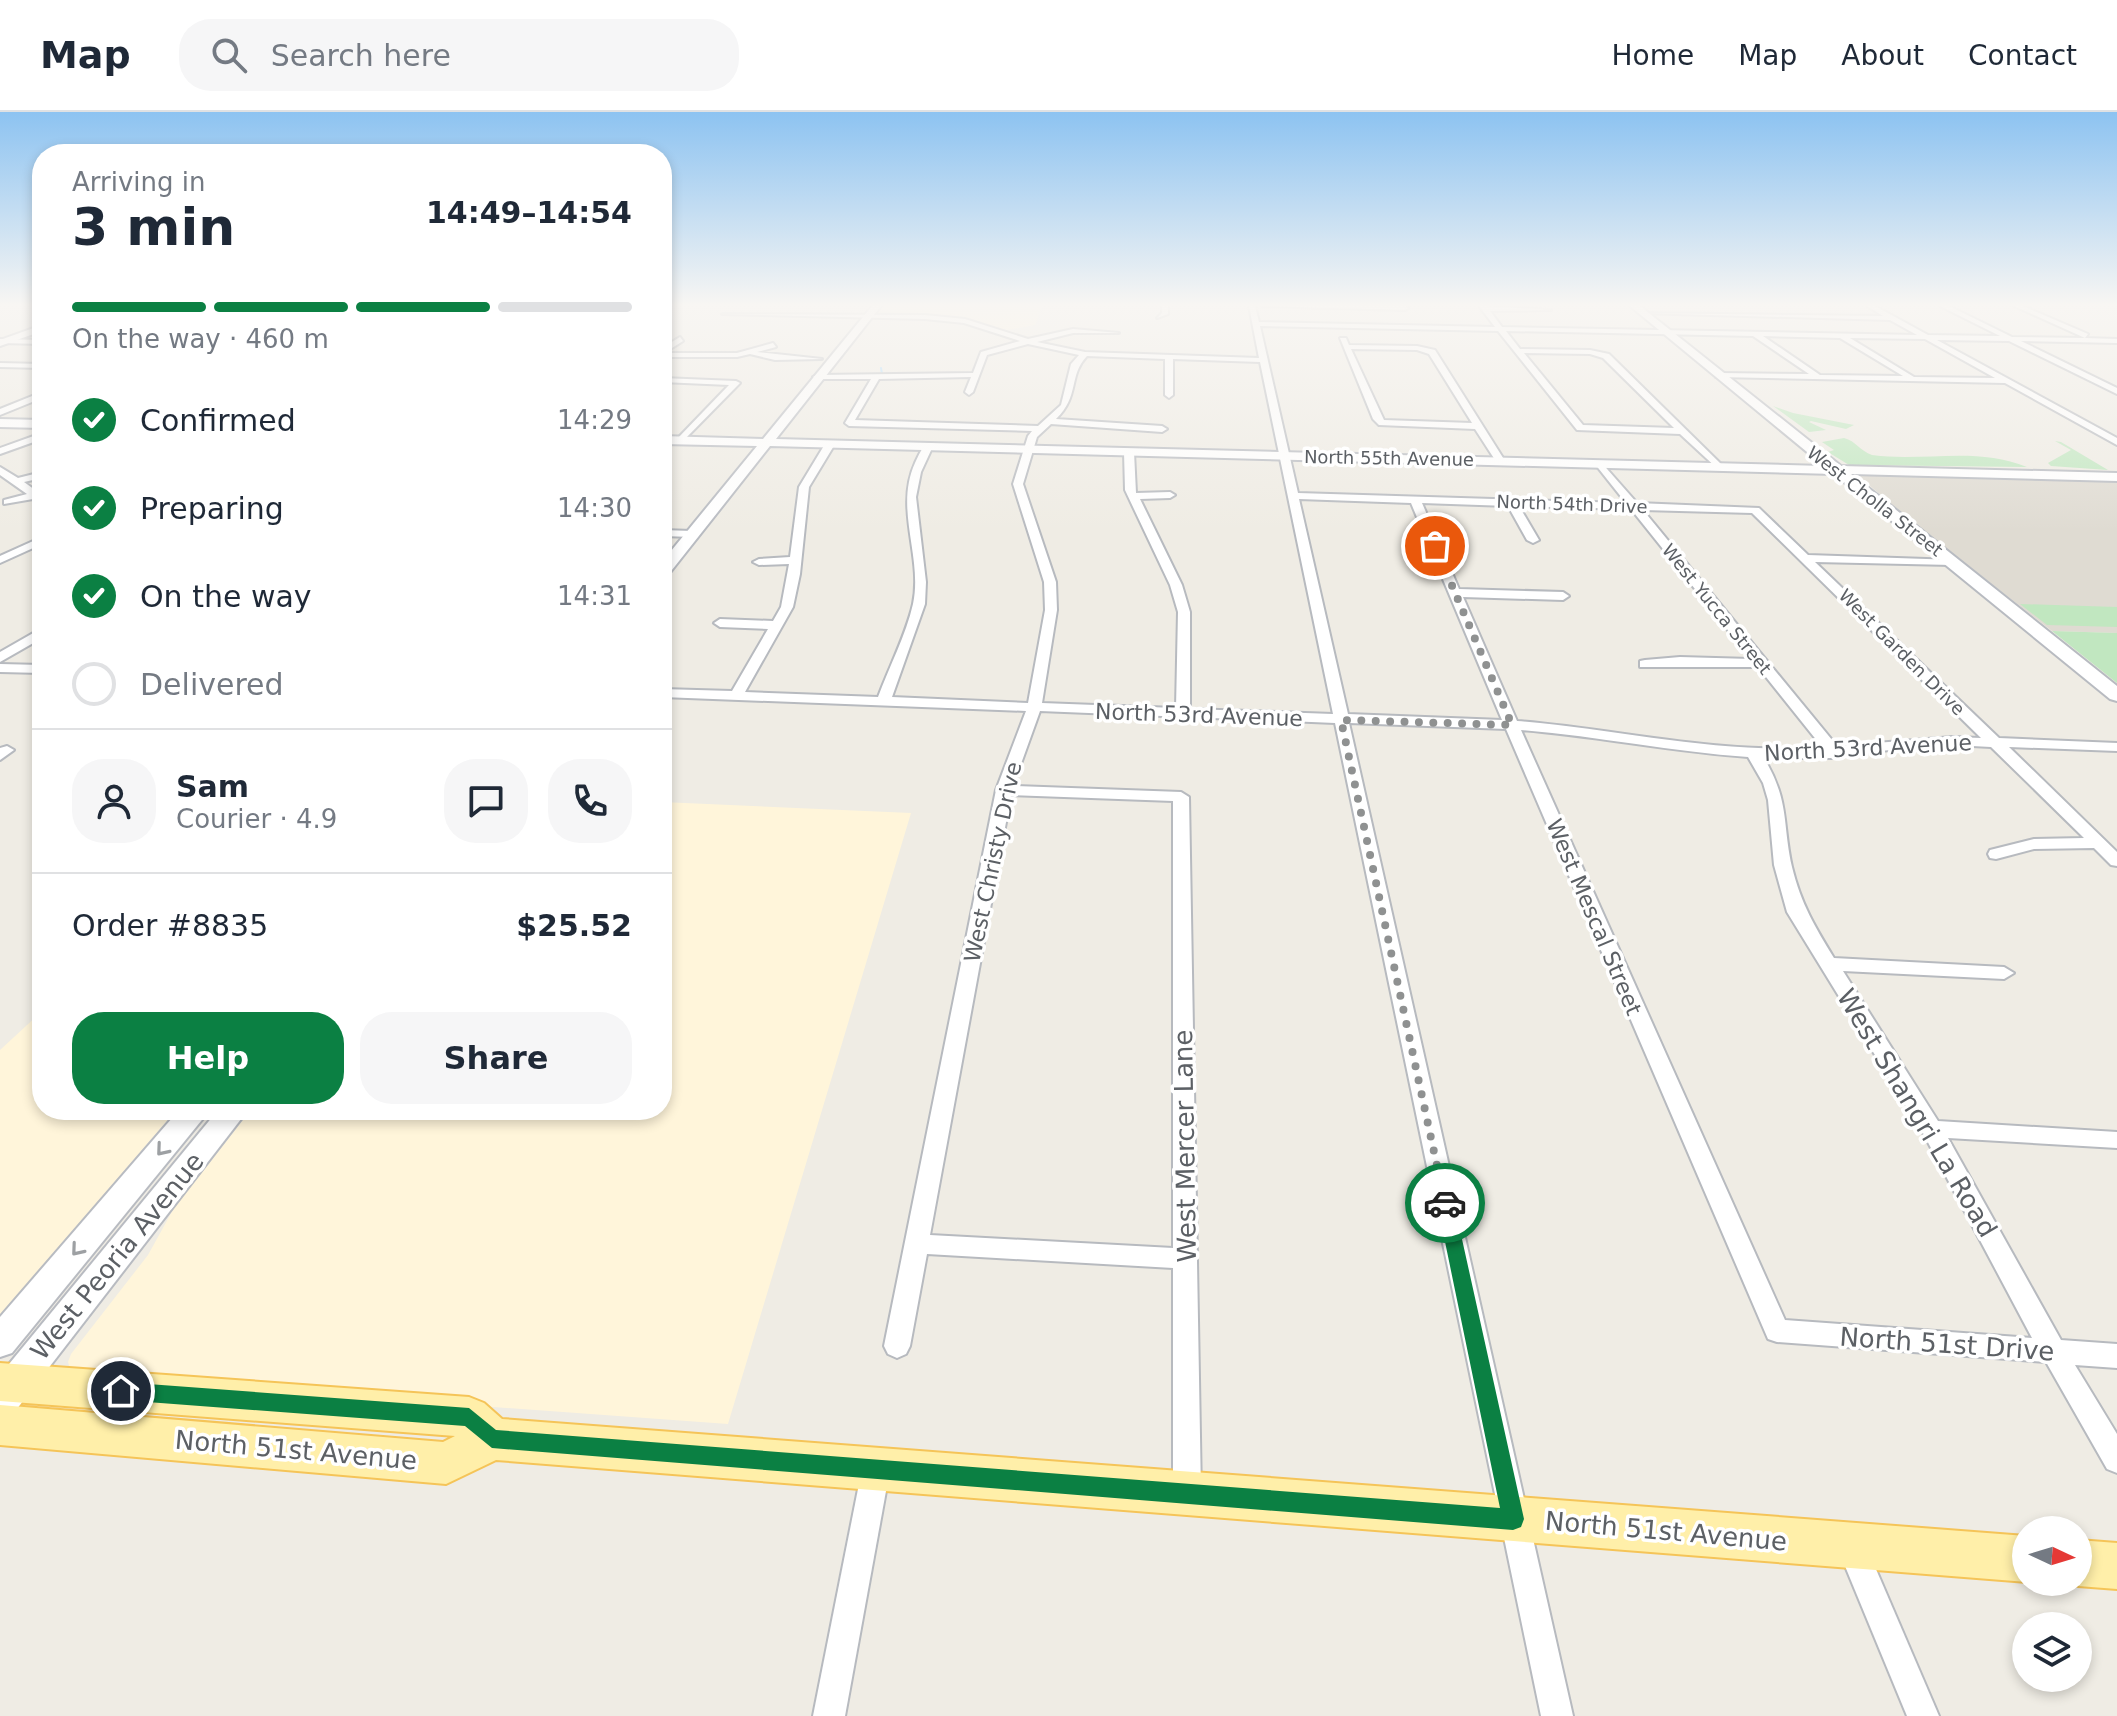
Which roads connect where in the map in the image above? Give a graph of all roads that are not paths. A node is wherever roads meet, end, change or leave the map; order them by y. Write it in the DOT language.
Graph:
graph roads {
  1 [pos="683,381"];
  2 [pos="802,381"];
  3 [pos="814,381"];
  4 [pos="874,381"];
  5 [pos="973,381"];
  6 [pos="1071,381"];
  7 [pos="1169,381"];
  8 [pos="1268,381"];
  9 [pos="1361,381"];
  10 [pos="1448,381"];
  11 [pos="1541,381"];
  12 [pos="1629,381"];
  13 [pos="1726,381"];
  14 [pos="2000,381"];
  15 [pos="2007,381"];
  16 [pos="2096,381"];
  17 [pos="2117,391"];
  18 [pos="969,392"];
  19 [pos="1169,395"];
  20 [pos="32,399"];
  21 [pos="2036,409"];
  22 [pos="2058,409"];
  23 [pos="0,412"];
  24 [pos="0,423"];
  25 [pos="32,424"];
  26 [pos="1044,425"];
  27 [pos="1478,426"];
  28 [pos="1162,429"];
  29 [pos="1682,431"];
  30 [pos="32,440"];
  31 [pos="672,440"];
  32 [pos="681,440"];
  33 [pos="758,442"];
  34 [pos="2117,442"];
  35 [pos="830,444"];
  36 [pos="928,446"];
  37 [pos="1028,449"];
  38 [pos="0,451"];
  39 [pos="1129,452"];
  40 [pos="1284,456"];
  41 [pos="1500,461"];
  42 [pos="1600,464"];
  43 [pos="1719,467"];
  44 [pos="0,470"];
  45 [pos="1835,470"];
  46 [pos="32,477"];
  47 [pos="2117,477"];
  48 [pos="17,481"];
  49 [pos="32,493"];
  50 [pos="1170,495"];
  51 [pos="1133,496"];
  52 [pos="1292,496"];
  53 [pos="32,499"];
  54 [pos="1415,500"];
  55 [pos="8,502"];
  56 [pos="1511,502"];
  57 [pos="1633,506"];
  58 [pos="800,510"];
  59 [pos="1755,510"];
  60 [pos="786,511"];
  61 [pos="672,530"];
  62 [pos="672,534"];
  63 [pos="692,534"];
  64 [pos="1533,540"];
  65 [pos="32,545"];
  66 [pos="1175,545"];
  67 [pos="1157,546"];
  68 [pos="14,553"];
  69 [pos="32,554"];
  70 [pos="1807,558"];
  71 [pos="672,559"];
  72 [pos="0,560"];
  73 [pos="795,560"];
  74 [pos="759,562"];
  75 [pos="1952,562"];
  76 [pos="1455,593"];
  77 [pos="1563,596"];
  78 [pos="720,623"];
  79 [pos="776,625"];
  80 [pos="32,638"];
  81 [pos="0,658"];
  82 [pos="1761,663"];
  83 [pos="1645,664"];
  84 [pos="0,668"];
  85 [pos="32,669"];
  86 [pos="672,693"];
  87 [pos="2117,695"];
  88 [pos="736,696"];
  89 [pos="883,702"];
  90 [pos="1034,709"];
  91 [pos="1183,714"];
  92 [pos="1341,720"];
  93 [pos="1512,725"];
  94 [pos="1993,742"];
  95 [pos="2117,747"];
  96 [pos="1835,753"];
  97 [pos="1754,754"];
  98 [pos="1004,790"];
  99 [pos="2099,843"];
  100 [pos="1996,854"];
  101 [pos="2117,861"];
  102 [pos="1828,964"];
  103 [pos="2004,973"];
  104 [pos="188,1120"];
  105 [pos="226,1120"];
  106 [pos="1932,1129"];
  107 [pos="2117,1140"];
  108 [pos="917,1244"];
  109 [pos="1187,1259"];
  110 [pos="1777,1331"];
  111 [pos="0,1342"];
  112 [pos="897,1346"];
  113 [pos="2053,1351"];
  114 [pos="2117,1356"];
  115 [pos="5,1389"];
  116 [pos="0,1425"];
  117 [pos="492,1439"];
  118 [pos="2117,1460"];
  119 [pos="876,1469"];
  120 [pos="1187,1495"];
  121 [pos="1513,1519"];
  122 [pos="1852,1546"];
  123 [pos="2012,1558"];
  124 [pos="2092,1564"];
  125 [pos="2117,1566"];
  126 [pos="829,1716"];
  127 [pos="1557,1716"];
  128 [pos="1923,1716"];
  1 -- 32 [label="street"];
  2 -- 33 [label="street"];
  3 -- 33 [label="street"];
  4 -- 26 [label="street"];
  5 -- 18 [label="street"];
  6 -- 26 [label="street, West Christy Drive"];
  7 -- 19 [label="street"];
  8 -- 40 [label="street"];
  9 -- 27 [label="street"];
  10 -- 27 [label="street"];
  11 -- 29 [label="street"];
  12 -- 29 [label="street"];
  13 -- 45 [label="street, West Cholla Street"];
  14 -- 15 [label="street"];
  15 -- 22 [label="street"];
  16 -- 17 [label="street"];
  20 -- 23 [label="street"];
  21 -- 22 [label="street"];
  22 -- 34 [label="street"];
  24 -- 25 [label="street"];
  26 -- 28 [label="street"];
  26 -- 37 [label="street, West Christy Drive"];
  27 -- 41 [label="street"];
  29 -- 43 [label="street"];
  30 -- 38 [label="street"];
  31 -- 32 [label="street, North 55th Avenue"];
  32 -- 33 [label="street, North 55th Avenue"];
  33 -- 35 [label="street, North 55th Avenue"];
  33 -- 61 [label="street"];
  33 -- 63 [label="street"];
  35 -- 36 [label="street, North 55th Avenue"];
  35 -- 58 [label="street"];
  36 -- 37 [label="street, North 55th Avenue"];
  36 -- 89 [label="street"];
  37 -- 39 [label="street, North 55th Avenue"];
  37 -- 90 [label="street, West Christy Drive"];
  39 -- 40 [label="street, North 55th Avenue"];
  39 -- 51 [label="street"];
  40 -- 41 [label="street, North 55th Avenue"];
  40 -- 52 [label="street"];
  41 -- 42 [label="street, North 55th Avenue"];
  42 -- 43 [label="street, North 55th Avenue"];
  42 -- 57 [label="street, West Yucca Street"];
  43 -- 45 [label="street, North 55th Avenue"];
  44 -- 48 [label="street"];
  45 -- 47 [label="street, North 55th Avenue"];
  45 -- 75 [label="street, West Cholla Street"];
  46 -- 48 [label="street"];
  48 -- 49 [label="street"];
  50 -- 51 [label="street"];
  51 -- 67 [label="street"];
  52 -- 54 [label="street, North 54th Drive"];
  52 -- 92 [label="street"];
  53 -- 55 [label="street"];
  54 -- 56 [label="street, North 54th Drive"];
  54 -- 76 [label="street, West Mescal Street"];
  56 -- 57 [label="street, North 54th Drive"];
  56 -- 64 [label="street"];
  57 -- 59 [label="street, North 54th Drive"];
  57 -- 82 [label="street, West Yucca Street"];
  58 -- 60 [label="street"];
  58 -- 73 [label="street"];
  59 -- 70 [label="street, West Garden Drive"];
  62 -- 63 [label="street"];
  63 -- 71 [label="street"];
  65 -- 68 [label="street"];
  66 -- 67 [label="street"];
  67 -- 91 [label="street"];
  68 -- 69 [label="street"];
  68 -- 72 [label="street"];
  70 -- 75 [label="street"];
  70 -- 94 [label="street, West Garden Drive"];
  73 -- 74 [label="street"];
  73 -- 79 [label="street"];
  75 -- 87 [label="street, West Cholla Street"];
  76 -- 77 [label="street"];
  76 -- 93 [label="street, West Mescal Street"];
  78 -- 79 [label="street"];
  79 -- 88 [label="street"];
  80 -- 81 [label="street"];
  82 -- 83 [label="street"];
  82 -- 96 [label="street, West Yucca Street"];
  84 -- 85 [label="street"];
  86 -- 88 [label="street, North 53rd Avenue"];
  88 -- 89 [label="street, North 53rd Avenue"];
  89 -- 90 [label="street, North 53rd Avenue"];
  90 -- 91 [label="street, North 53rd Avenue"];
  90 -- 98 [label="street, West Christy Drive"];
  91 -- 92 [label="street, North 53rd Avenue"];
  92 -- 93 [label="street, North 53rd Avenue"];
  92 -- 121 [label="street"];
  93 -- 97 [label="street, North 53rd Avenue"];
  93 -- 110 [label="street, West Mescal Street"];
  94 -- 95 [label="street, North 53rd Avenue"];
  94 -- 96 [label="street, North 53rd Avenue"];
  94 -- 99 [label="street, West Garden Drive"];
  96 -- 97 [label="street, North 53rd Avenue"];
  97 -- 102 [label="street, West Shangri La Road"];
  98 -- 108 [label="street, West Christy Drive"];
  98 -- 109 [label="street, West Mercer Lane"];
  99 -- 100 [label="street"];
  99 -- 101 [label="street, West Garden Drive"];
  102 -- 103 [label="street"];
  102 -- 106 [label="street, West Shangri La Road"];
  104 -- 111 [label="street, West Peoria Avenue, one-way"];
  105 -- 115 [label="street, West Peoria Avenue"];
  106 -- 107 [label="street"];
  106 -- 113 [label="street, West Shangri La Road"];
  108 -- 109 [label="street"];
  108 -- 112 [label="street, West Christy Drive"];
  109 -- 120 [label="street, West Mercer Lane"];
  110 -- 113 [label="street, North 51st Drive"];
  113 -- 114 [label="street, North 51st Drive"];
  113 -- 118 [label="street, West Shangri La Road"];
  115 -- 117 [label="main road, North 51st Avenue"];
  116 -- 117 [label="main road, North 51st Avenue"];
  117 -- 119 [label="main road, North 51st Avenue"];
  119 -- 120 [label="main road, North 51st Avenue"];
  119 -- 126 [label="street"];
  120 -- 121 [label="main road, North 51st Avenue"];
  121 -- 122 [label="main road, North 51st Avenue"];
  121 -- 127 [label="street"];
  122 -- 123 [label="main road, North 51st Avenue"];
  122 -- 128 [label="street"];
  124 -- 125 [label="main road"];
}
